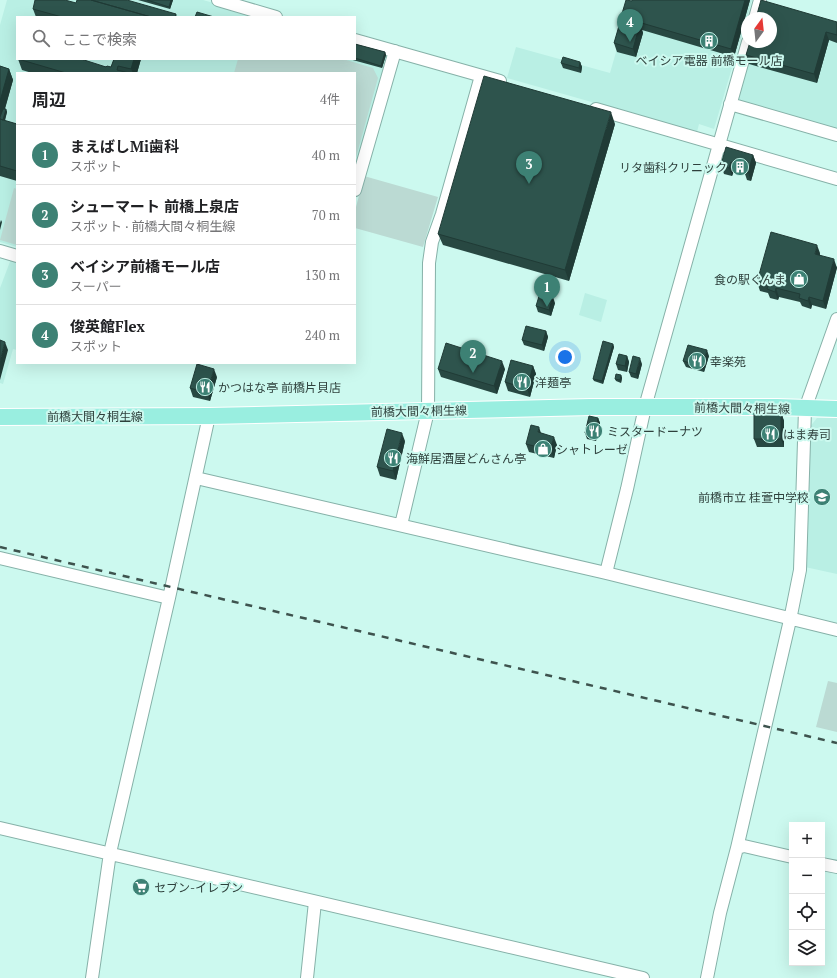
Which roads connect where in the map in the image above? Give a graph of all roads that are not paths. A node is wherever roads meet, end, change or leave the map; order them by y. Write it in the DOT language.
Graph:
graph roads {
  1 [pos="218,0"];
  2 [pos="760,0"];
  3 [pos="757,12"];
  4 [pos="273,16"];
  5 [pos="356,40"];
  6 [pos="746,48"];
  7 [pos="395,51"];
  8 [pos="481,76"];
  9 [pos="511,85"];
  10 [pos="730,104"];
  11 [pos="588,107"];
  12 [pos="837,135"];
  13 [pos="718,144"];
  14 [pos="837,179"];
  15 [pos="356,187"];
  16 [pos="0,251"];
  17 [pos="16,256"];
  18 [pos="837,319"];
  19 [pos="645,407"];
  20 [pos="805,408"];
  21 [pos="837,409"];
  22 [pos="428,411"];
  23 [pos="209,416"];
  24 [pos="0,417"];
  25 [pos="196,478"];
  26 [pos="401,525"];
  27 [pos="0,558"];
  28 [pos="606,573"];
  29 [pos="169,598"];
  30 [pos="790,620"];
  31 [pos="837,630"];
  32 [pos="0,828"];
  33 [pos="737,848"];
  34 [pos="110,853"];
  35 [pos="789,856"];
  36 [pos="825,865"];
  37 [pos="837,867"];
  38 [pos="315,902"];
  39 [pos="92,978"];
  40 [pos="307,978"];
  41 [pos="643,978"];
  42 [pos="707,978"];
  1 -- 4 [label="street"];
  2 -- 3 [label="street"];
  5 -- 7 [label="street"];
  6 -- 10 [label="street"];
  7 -- 8 [label="street"];
  7 -- 15 [label="street"];
  8 -- 9 [label="street"];
  8 -- 22 [label="street"];
  10 -- 12 [label="street"];
  10 -- 13 [label="street"];
  11 -- 13 [label="street"];
  13 -- 14 [label="street"];
  13 -- 19 [label="street"];
  16 -- 17 [label="street"];
  18 -- 20 [label="street"];
  19 -- 20 [label="main road, 前橋大間々桐生線"];
  19 -- 22 [label="main road, 前橋大間々桐生線"];
  19 -- 28 [label="street"];
  20 -- 21 [label="main road, 前橋大間々桐生線"];
  20 -- 30 [label="street"];
  22 -- 23 [label="main road, 前橋大間々桐生線"];
  22 -- 26 [label="street"];
  23 -- 24 [label="main road, 前橋大間々桐生線"];
  23 -- 25 [label="street"];
  25 -- 26 [label="street"];
  25 -- 29 [label="street"];
  26 -- 28 [label="street"];
  27 -- 29 [label="street"];
  28 -- 30 [label="street"];
  29 -- 34 [label="street"];
  30 -- 31 [label="street"];
  30 -- 33 [label="street"];
  32 -- 34 [label="street"];
  33 -- 35 [label="street"];
  33 -- 42 [label="street"];
  34 -- 38 [label="street"];
  34 -- 39 [label="street"];
  36 -- 37 [label="street"];
  38 -- 40 [label="street"];
  38 -- 41 [label="street"];
}
